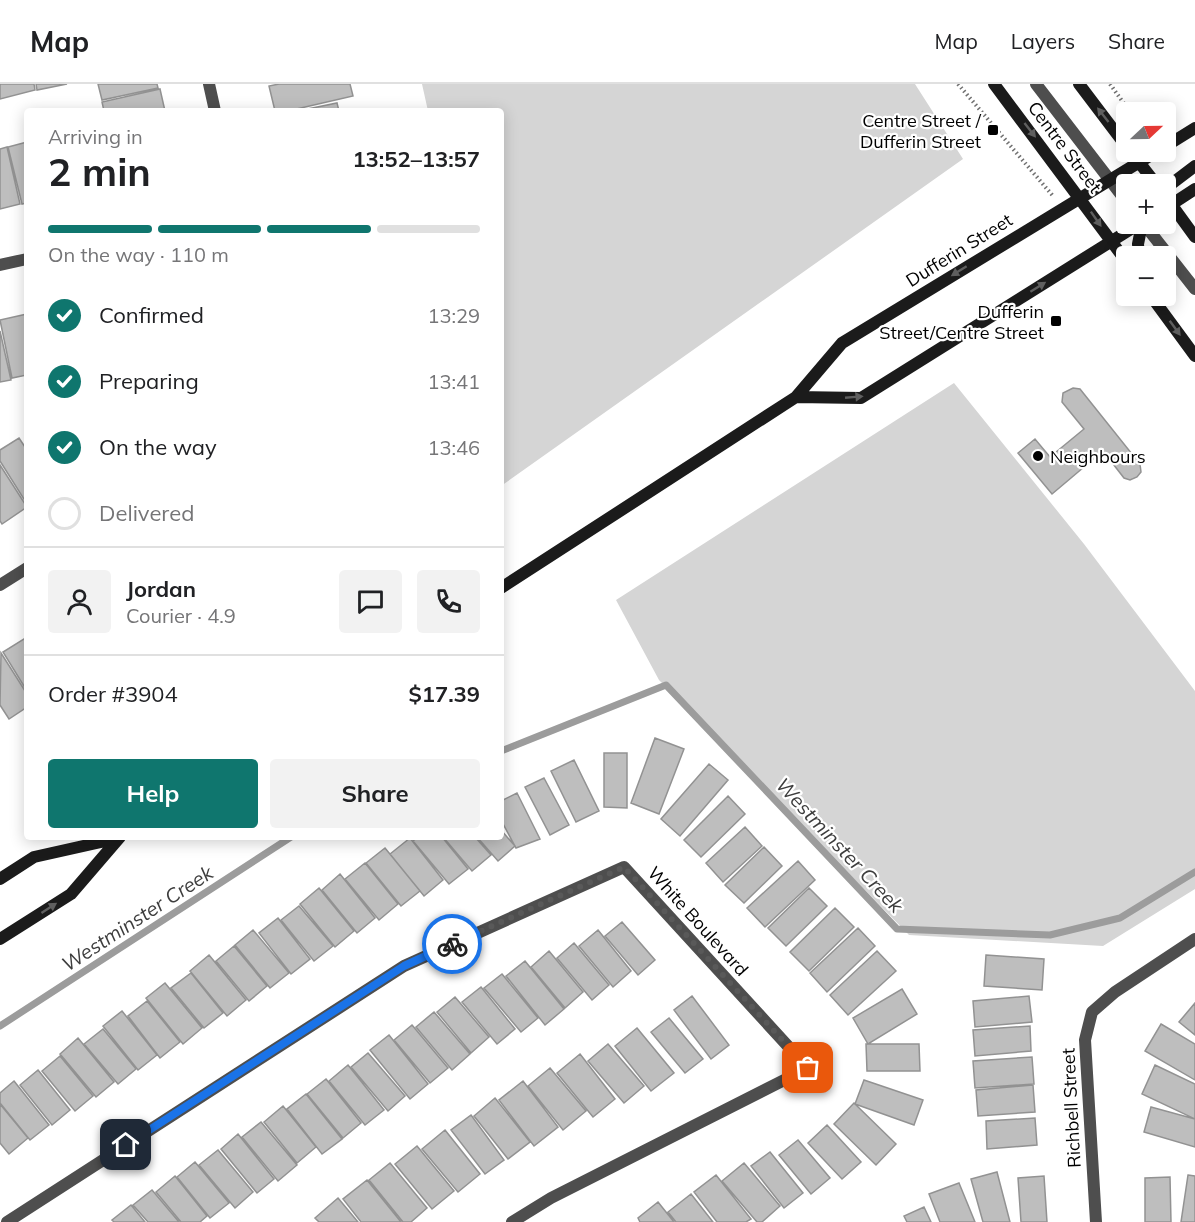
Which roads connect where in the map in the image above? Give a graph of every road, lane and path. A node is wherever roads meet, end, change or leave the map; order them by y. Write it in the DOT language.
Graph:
graph roads {
  1 [pos="209,84"];
  2 [pos="958,84"];
  3 [pos="994,84"];
  4 [pos="1036,84"];
  5 [pos="1079,84"];
  6 [pos="1110,84"];
  7 [pos="1123,102"];
  8 [pos="214,108"];
  9 [pos="1195,128"];
  10 [pos="1116,133"];
  11 [pos="999,135"];
  12 [pos="1176,140"];
  13 [pos="1129,162"];
  14 [pos="1139,162"];
  15 [pos="1195,166"];
  16 [pos="1148,174"];
  17 [pos="1110,179"];
  18 [pos="1176,180"];
  19 [pos="1116,187"];
  20 [pos="1195,189"];
  21 [pos="1080,196"];
  22 [pos="1176,198"];
  23 [pos="1176,214"];
  24 [pos="1124,234"];
  25 [pos="1150,234"];
  26 [pos="1195,237"];
  27 [pos="1112,241"];
  28 [pos="1116,247"];
  29 [pos="24,260"];
  30 [pos="0,265"];
  31 [pos="1195,289"];
  32 [pos="1159,306"];
  33 [pos="1195,356"];
  34 [pos="796,397"];
  35 [pos="24,570"];
  36 [pos="0,585"];
  37 [pos="504,586"];
  38 [pos="106,840"];
  39 [pos="116,840"];
  40 [pos="0,879"];
  41 [pos="0,939"];
  42 [pos="1195,939"];
  43 [pos="7,1222"];
  44 [pos="512,1222"];
  45 [pos="1096,1222"];
  1 -- 8 [label="street"];
  2 -- 11 [label="path"];
  3 -- 21 [label="main road, Centre Street, one-way"];
  4 -- 17 [label="street"];
  10 -- 5 [label="main road, one-way"];
  6 -- 7 [label="path"];
  9 -- 12 [label="main road"];
  13 -- 17 [label="main road, Dufferin Street"];
  14 -- 16 [label="main road"];
  15 -- 18 [label="main road"];
  17 -- 19 [label="street"];
  17 -- 21 [label="main road, Dufferin Street"];
  20 -- 22 [label="main road"];
  21 -- 27 [label="main road, Centre Street, one-way"];
  21 -- 34 [label="main road, Dufferin Street, one-way"];
  23 -- 26 [label="main road"];
  24 -- 27 [label="main road"];
  25 -- 31 [label="street"];
  27 -- 28 [label="main road, Centre Street"];
  34 -- 27 [label="main road, one-way"];
  29 -- 30 [label="street"];
  32 -- 33 [label="main road, one-way"];
  34 -- 37 [label="main road, Dufferin Street"];
  35 -- 36 [label="street"];
  38 -- 40 [label="main road"];
  41 -- 39 [label="main road, one-way"];
  42 -- 45 [label="street, Richbell Street"];
  43 -- 44 [label="street, White Boulevard"];
}
